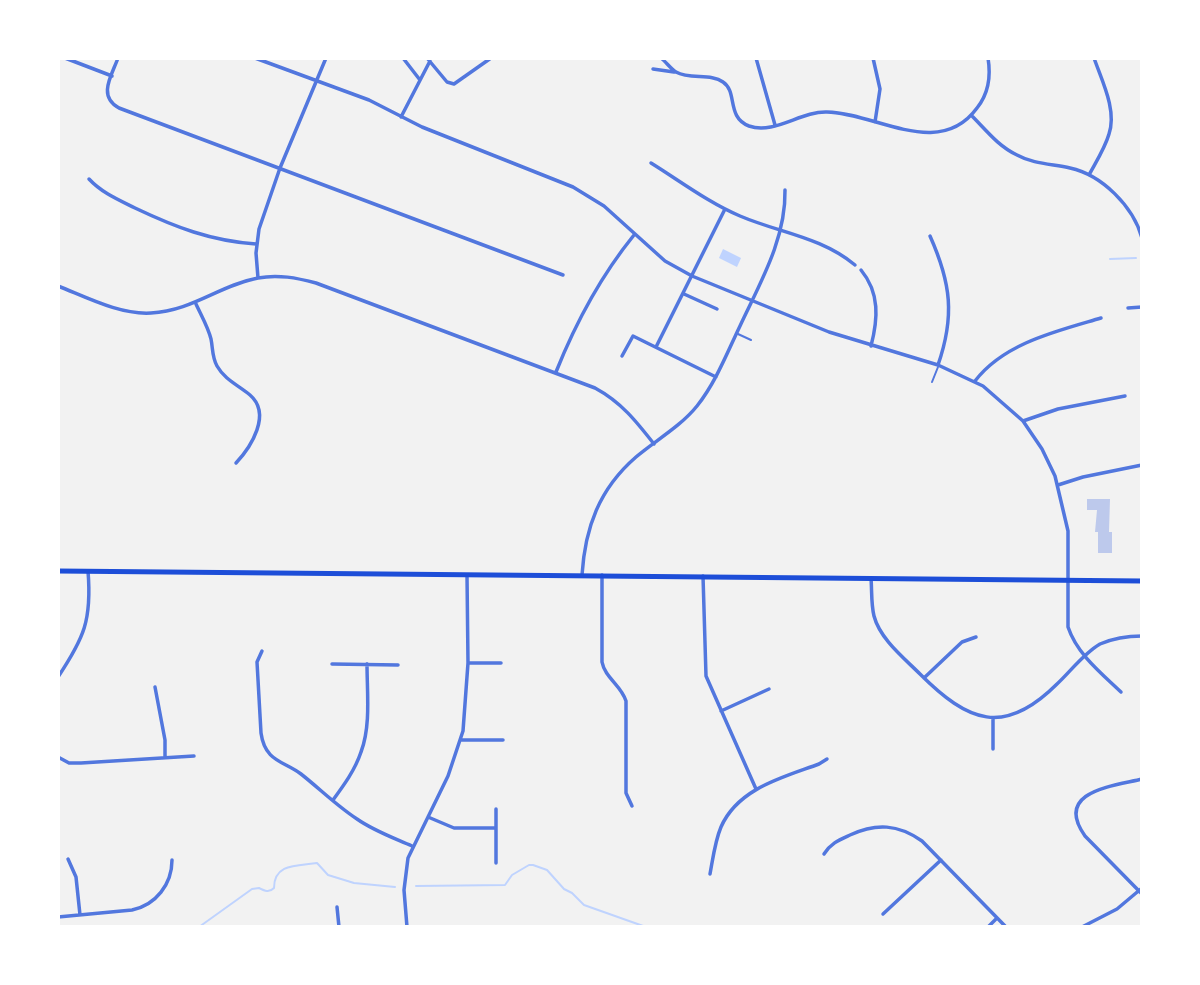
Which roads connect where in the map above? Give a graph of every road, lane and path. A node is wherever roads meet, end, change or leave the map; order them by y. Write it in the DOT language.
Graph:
graph roads {
  1 [pos="65,58"];
  2 [pos="118,58"];
  3 [pos="255,58"];
  4 [pos="326,58"];
  5 [pos="403,58"];
  6 [pos="661,58"];
  7 [pos="755,58"];
  8 [pos="873,58"];
  9 [pos="988,58"];
  10 [pos="1094,58"];
  11 [pos="429,59"];
  12 [pos="488,59"];
  13 [pos="653,69"];
  14 [pos="677,73"];
  15 [pos="112,76"];
  16 [pos="420,80"];
  17 [pos="315,81"];
  18 [pos="972,116"];
  19 [pos="401,117"];
  20 [pos="874,122"];
  21 [pos="775,125"];
  22 [pos="651,163"];
  23 [pos="280,168"];
  24 [pos="1090,175"];
  25 [pos="89,178"];
  26 [pos="785,190"];
  27 [pos="725,209"];
  28 [pos="781,230"];
  29 [pos="1142,234"];
  30 [pos="634,235"];
  31 [pos="930,236"];
  32 [pos="256,244"];
  33 [pos="855,265"];
  34 [pos="861,270"];
  35 [pos="563,275"];
  36 [pos="692,276"];
  37 [pos="258,278"];
  38 [pos="58,286"];
  39 [pos="684,295"];
  40 [pos="752,301"];
  41 [pos="196,303"];
  42 [pos="1128,307"];
  43 [pos="1142,307"];
  44 [pos="717,309"];
  45 [pos="1101,318"];
  46 [pos="737,333"];
  47 [pos="751,340"];
  48 [pos="871,346"];
  49 [pos="656,347"];
  50 [pos="622,356"];
  51 [pos="938,365"];
  52 [pos="556,372"];
  53 [pos="716,377"];
  54 [pos="975,380"];
  55 [pos="932,382"];
  56 [pos="1125,396"];
  57 [pos="1023,421"];
  58 [pos="654,444"];
  59 [pos="236,463"];
  60 [pos="1142,465"];
  61 [pos="1058,485"];
  62 [pos="58,571"];
  63 [pos="88,571"];
  64 [pos="467,574"];
  65 [pos="582,575"];
  66 [pos="602,575"];
  67 [pos="704,576"];
  68 [pos="871,578"];
  69 [pos="1068,580"];
  70 [pos="1142,580"];
  71 [pos="1142,636"];
  72 [pos="975,637"];
  73 [pos="262,651"];
  74 [pos="1084,656"];
  75 [pos="468,663"];
  76 [pos="501,663"];
  77 [pos="332,664"];
  78 [pos="367,664"];
  79 [pos="398,665"];
  80 [pos="58,677"];
  81 [pos="924,678"];
  82 [pos="155,687"];
  83 [pos="769,689"];
  84 [pos="1121,692"];
  85 [pos="721,710"];
  86 [pos="993,718"];
  87 [pos="461,740"];
  88 [pos="503,740"];
  89 [pos="993,749"];
  90 [pos="194,756"];
  91 [pos="58,758"];
  92 [pos="165,758"];
  93 [pos="827,759"];
  94 [pos="1142,779"];
  95 [pos="756,789"];
  96 [pos="333,800"];
  97 [pos="632,806"];
  98 [pos="496,809"];
  99 [pos="428,817"];
  100 [pos="496,828"];
  101 [pos="412,846"];
  102 [pos="824,854"];
  103 [pos="68,859"];
  104 [pos="172,860"];
  105 [pos="941,860"];
  106 [pos="496,863"];
  107 [pos="710,874"];
  108 [pos="1141,891"];
  109 [pos="337,907"];
  110 [pos="883,914"];
  111 [pos="80,915"];
  112 [pos="58,916"];
  113 [pos="997,918"];
  114 [pos="339,927"];
  115 [pos="407,927"];
  116 [pos="988,927"];
  117 [pos="1006,927"];
  118 [pos="1082,927"];
  1 -- 15 [label="street"];
  2 -- 15 [label="street"];
  3 -- 17 [label="street"];
  4 -- 17 [label="street"];
  5 -- 16 [label="street"];
  6 -- 14 [label="street"];
  7 -- 21 [label="street"];
  8 -- 20 [label="street"];
  9 -- 18 [label="street"];
  10 -- 24 [label="street"];
  11 -- 12 [label="street"];
  11 -- 16 [label="street"];
  13 -- 14 [label="street"];
  14 -- 21 [label="street"];
  15 -- 23 [label="street"];
  16 -- 19 [label="street"];
  17 -- 19 [label="street"];
  17 -- 23 [label="street"];
  18 -- 20 [label="street"];
  18 -- 24 [label="street"];
  19 -- 30 [label="street"];
  20 -- 21 [label="street"];
  22 -- 27 [label="street"];
  23 -- 32 [label="street"];
  23 -- 35 [label="street"];
  24 -- 29 [label="street"];
  25 -- 32 [label="street"];
  26 -- 28 [label="street"];
  27 -- 28 [label="street"];
  27 -- 36 [label="street"];
  28 -- 33 [label="street"];
  28 -- 40 [label="street"];
  30 -- 36 [label="street"];
  30 -- 52 [label="street"];
  31 -- 51 [label="street"];
  32 -- 37 [label="street"];
  34 -- 48 [label="street"];
  36 -- 39 [label="street"];
  36 -- 40 [label="street"];
  37 -- 41 [label="street"];
  37 -- 52 [label="street"];
  38 -- 41 [label="street"];
  39 -- 44 [label="street"];
  39 -- 49 [label="street"];
  40 -- 46 [label="street"];
  40 -- 48 [label="street"];
  41 -- 59 [label="street"];
  42 -- 43 [label="street"];
  45 -- 54 [label="street"];
  46 -- 47 [label="lane"];
  46 -- 53 [label="street"];
  48 -- 51 [label="street"];
  49 -- 50 [label="street"];
  49 -- 53 [label="street"];
  51 -- 54 [label="street"];
  51 -- 55 [label="lane"];
  52 -- 58 [label="street"];
  53 -- 58 [label="street"];
  54 -- 57 [label="street"];
  56 -- 57 [label="street"];
  57 -- 61 [label="street"];
  58 -- 65 [label="street"];
  60 -- 61 [label="street"];
  61 -- 69 [label="street"];
  62 -- 63 [label="main road"];
  63 -- 64 [label="main road"];
  63 -- 80 [label="street"];
  64 -- 65 [label="main road"];
  64 -- 75 [label="street"];
  65 -- 66 [label="main road"];
  66 -- 67 [label="main road"];
  66 -- 97 [label="street"];
  67 -- 68 [label="main road"];
  67 -- 85 [label="street"];
  68 -- 69 [label="main road"];
  68 -- 81 [label="street"];
  69 -- 70 [label="main road"];
  69 -- 74 [label="street"];
  71 -- 74 [label="street"];
  72 -- 81 [label="street"];
  73 -- 96 [label="street"];
  74 -- 84 [label="street"];
  74 -- 86 [label="street"];
  75 -- 76 [label="street"];
  75 -- 87 [label="street"];
  77 -- 78 [label="street"];
  78 -- 79 [label="street"];
  78 -- 96 [label="street"];
  81 -- 86 [label="street"];
  82 -- 92 [label="street"];
  83 -- 85 [label="street"];
  85 -- 95 [label="street"];
  86 -- 89 [label="street"];
  87 -- 88 [label="street"];
  87 -- 99 [label="street"];
  90 -- 92 [label="street"];
  91 -- 92 [label="street"];
  93 -- 95 [label="street"];
  94 -- 108 [label="street"];
  95 -- 107 [label="street"];
  96 -- 101 [label="street"];
  98 -- 100 [label="street"];
  99 -- 100 [label="street"];
  99 -- 101 [label="street"];
  100 -- 106 [label="street"];
  101 -- 115 [label="street"];
  102 -- 105 [label="street"];
  103 -- 111 [label="street"];
  104 -- 111 [label="street"];
  105 -- 110 [label="street"];
  105 -- 113 [label="street"];
  108 -- 118 [label="street"];
  109 -- 114 [label="street"];
  111 -- 112 [label="street"];
  113 -- 116 [label="street"];
  113 -- 117 [label="street"];
}
